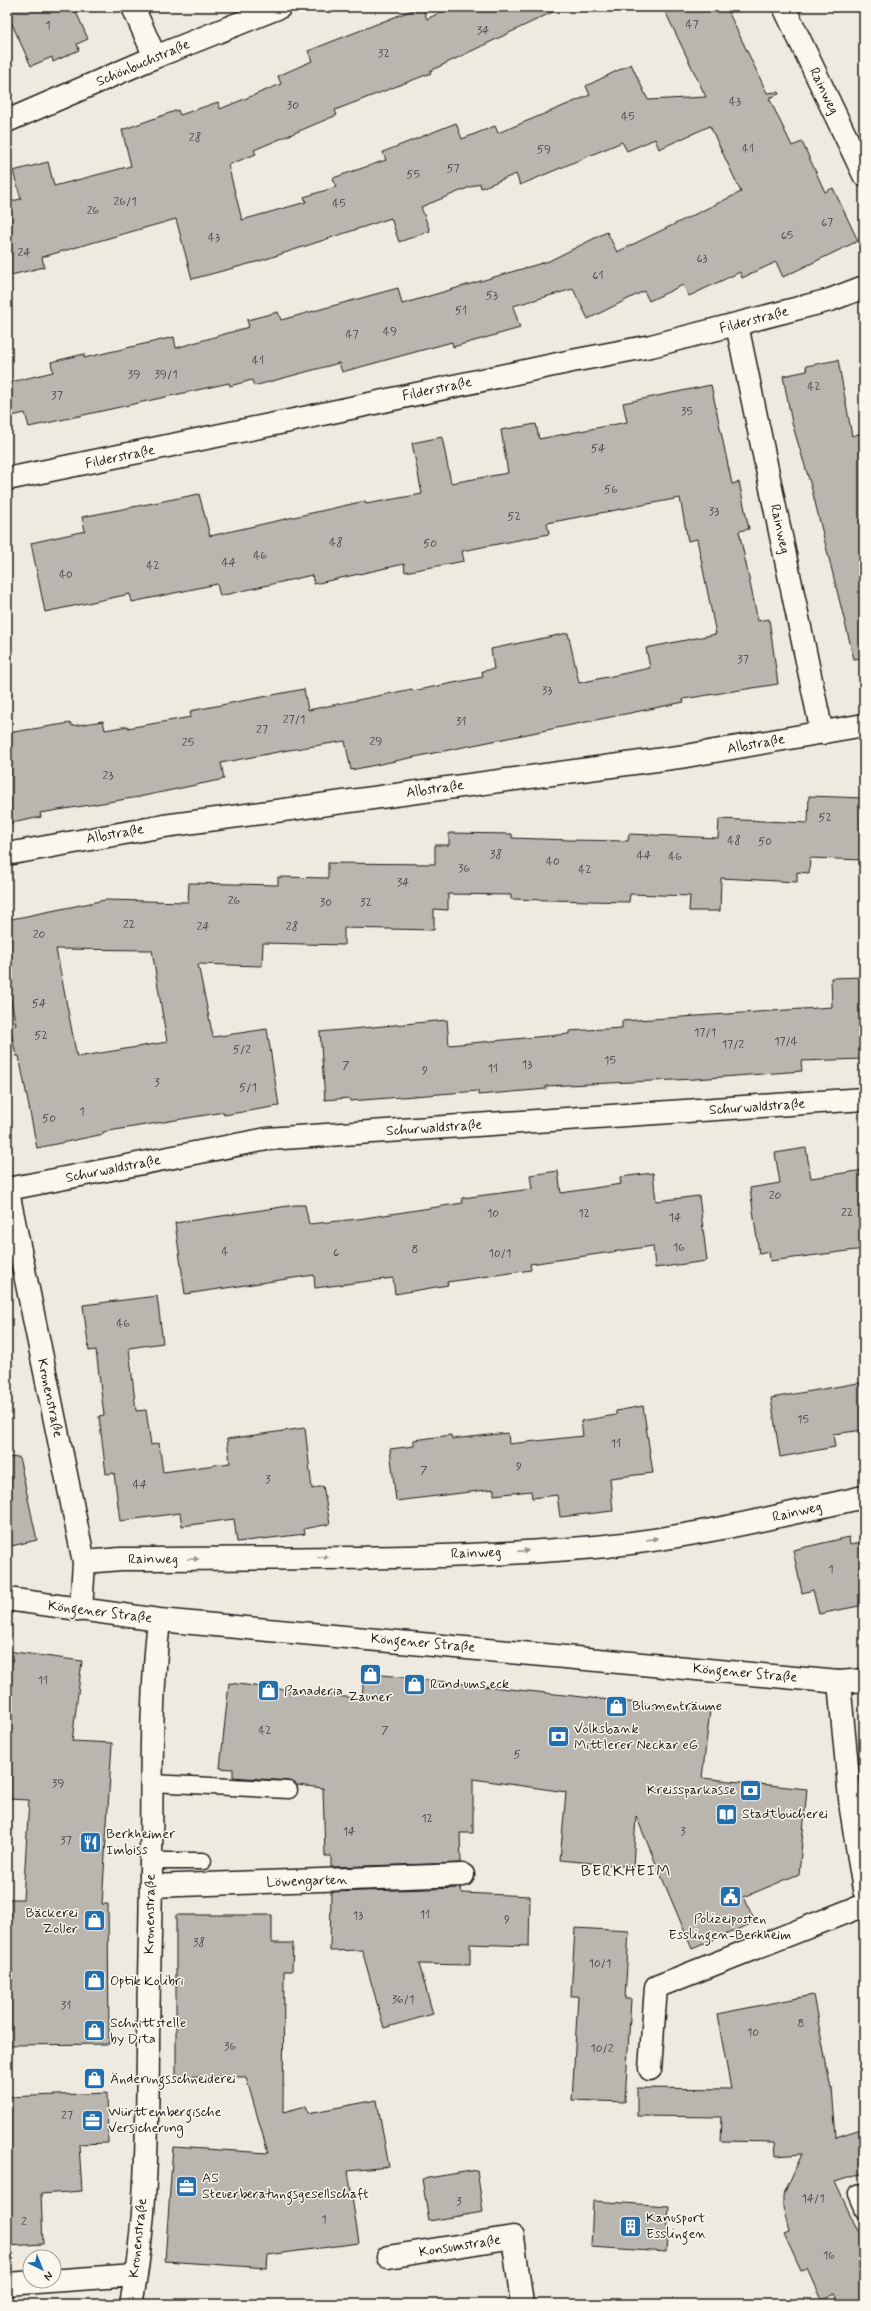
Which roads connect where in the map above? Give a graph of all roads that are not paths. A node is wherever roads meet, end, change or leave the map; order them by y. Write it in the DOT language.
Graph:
graph roads {
  1 [pos="132,7"];
  2 [pos="280,7"];
  3 [pos="784,7"];
  4 [pos="155,57"];
  5 [pos="7,121"];
  6 [pos="864,175"];
  7 [pos="864,288"];
  8 [pos="737,325"];
  9 [pos="7,479"];
  10 [pos="864,725"];
  11 [pos="822,733"];
  12 [pos="7,854"];
  13 [pos="864,1099"];
  14 [pos="7,1188"];
  15 [pos="864,1497"];
  16 [pos="84,1562"];
  17 [pos="7,1599"];
  18 [pos="81,1610"];
  19 [pos="159,1620"];
  20 [pos="864,1680"];
  21 [pos="839,1682"];
  22 [pos="151,1783"];
  23 [pos="289,1790"];
  24 [pos="860,1852"];
  25 [pos="151,1861"];
  26 [pos="203,1861"];
  27 [pos="463,1875"];
  28 [pos="151,1886"];
  29 [pos="864,1890"];
  30 [pos="864,1905"];
  31 [pos="650,2069"];
  32 [pos="864,2192"];
  33 [pos="864,2210"];
  34 [pos="388,2257"];
  35 [pos="135,2275"];
  36 [pos="7,2284"];
  37 [pos="131,2304"];
  38 [pos="522,2304"];
  1 -- 4 [label="street"];
  2 -- 4 [label="street, Schönbuchstraße"];
  3 -- 6 [label="street, Rainweg"];
  4 -- 5 [label="street, Schönbuchstraße"];
  7 -- 8 [label="street, Filderstraße"];
  8 -- 9 [label="street, Filderstraße"];
  8 -- 11 [label="street, Rainweg"];
  10 -- 11 [label="street, Albstraße"];
  11 -- 12 [label="street, Albstraße"];
  13 -- 14 [label="street, Schurwaldstraße"];
  14 -- 16 [label="street, Kronenstraße"];
  16 -- 15 [label="street, Rainweg, one-way"];
  16 -- 18 [label="street, Kronenstraße"];
  17 -- 18 [label="street, Köngener Straße"];
  18 -- 19 [label="street, Köngener Straße"];
  19 -- 21 [label="street, Köngener Straße"];
  19 -- 22 [label="street, Kronenstraße"];
  20 -- 21 [label="street, Köngener Straße"];
  21 -- 24 [label="street"];
  22 -- 23 [label="lane"];
  22 -- 25 [label="street, Kronenstraße"];
  24 -- 29 [label="street"];
  25 -- 26 [label="lane"];
  25 -- 28 [label="street, Kronenstraße"];
  27 -- 28 [label="street, Löwengarten"];
  28 -- 35 [label="street, Kronenstraße"];
  30 -- 31 [label="street"];
  32 -- 33 [label="lane"];
  34 -- 38 [label="street, Konsumstraße"];
  35 -- 36 [label="street"];
  35 -- 37 [label="street, Kronenstraße"];
}
